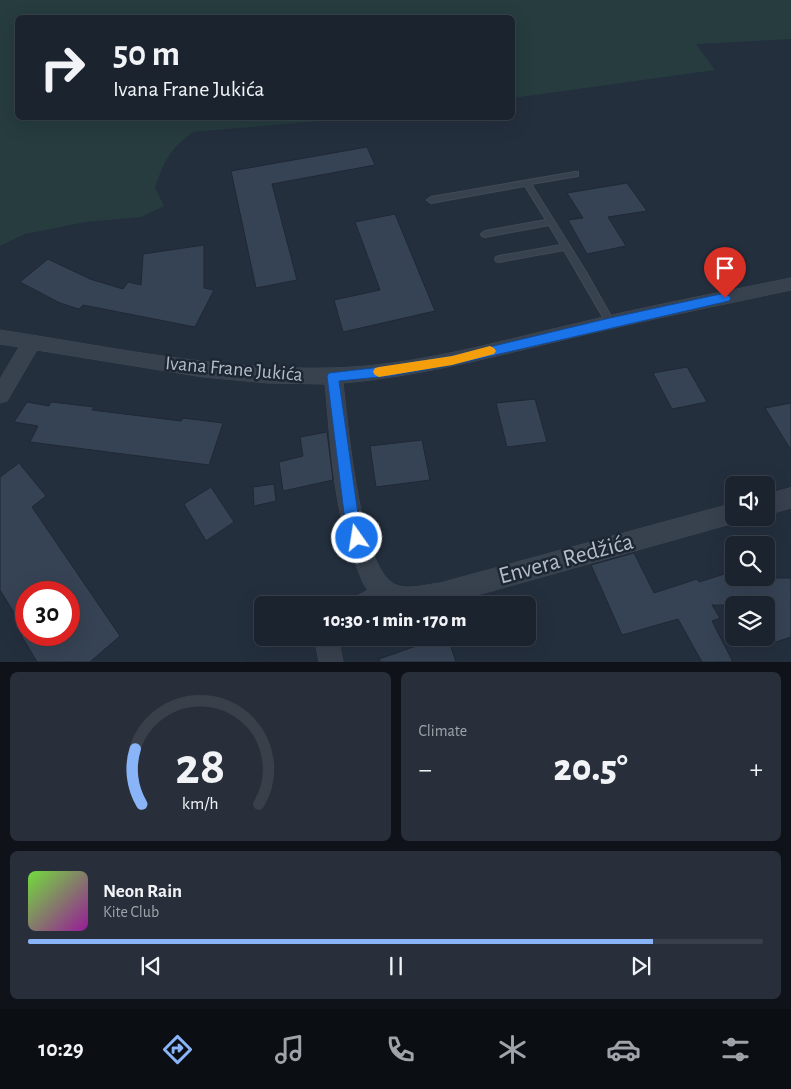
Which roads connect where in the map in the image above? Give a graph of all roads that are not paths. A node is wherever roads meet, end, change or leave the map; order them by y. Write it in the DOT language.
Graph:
graph roads {
  1 [pos="575,174"];
  2 [pos="526,182"];
  3 [pos="431,200"];
  4 [pos="550,222"];
  5 [pos="485,234"];
  6 [pos="566,247"];
  7 [pos="499,259"];
  8 [pos="791,284"];
  9 [pos="610,322"];
  10 [pos="0,337"];
  11 [pos="32,342"];
  12 [pos="333,376"];
  13 [pos="0,395"];
  14 [pos="791,498"];
  15 [pos="775,502"];
  16 [pos="725,515"];
  17 [pos="387,593"];
  18 [pos="381,596"];
  19 [pos="328,646"];
  20 [pos="331,662"];
  1 -- 2 [label="lane"];
  2 -- 3 [label="lane"];
  2 -- 4 [label="lane"];
  4 -- 5 [label="lane"];
  4 -- 6 [label="lane"];
  6 -- 7 [label="lane"];
  6 -- 9 [label="lane"];
  8 -- 9 [label="street, Ivana Frane Jukića"];
  9 -- 12 [label="street, Ivana Frane Jukića"];
  10 -- 11 [label="street, Ivana Frane Jukića"];
  11 -- 12 [label="street, Ivana Frane Jukića"];
  11 -- 13 [label="street"];
  12 -- 17 [label="street"];
  14 -- 15 [label="street"];
  16 -- 17 [label="street, Envera Redžića"];
  17 -- 18 [label="street"];
  19 -- 20 [label="street"];
}
